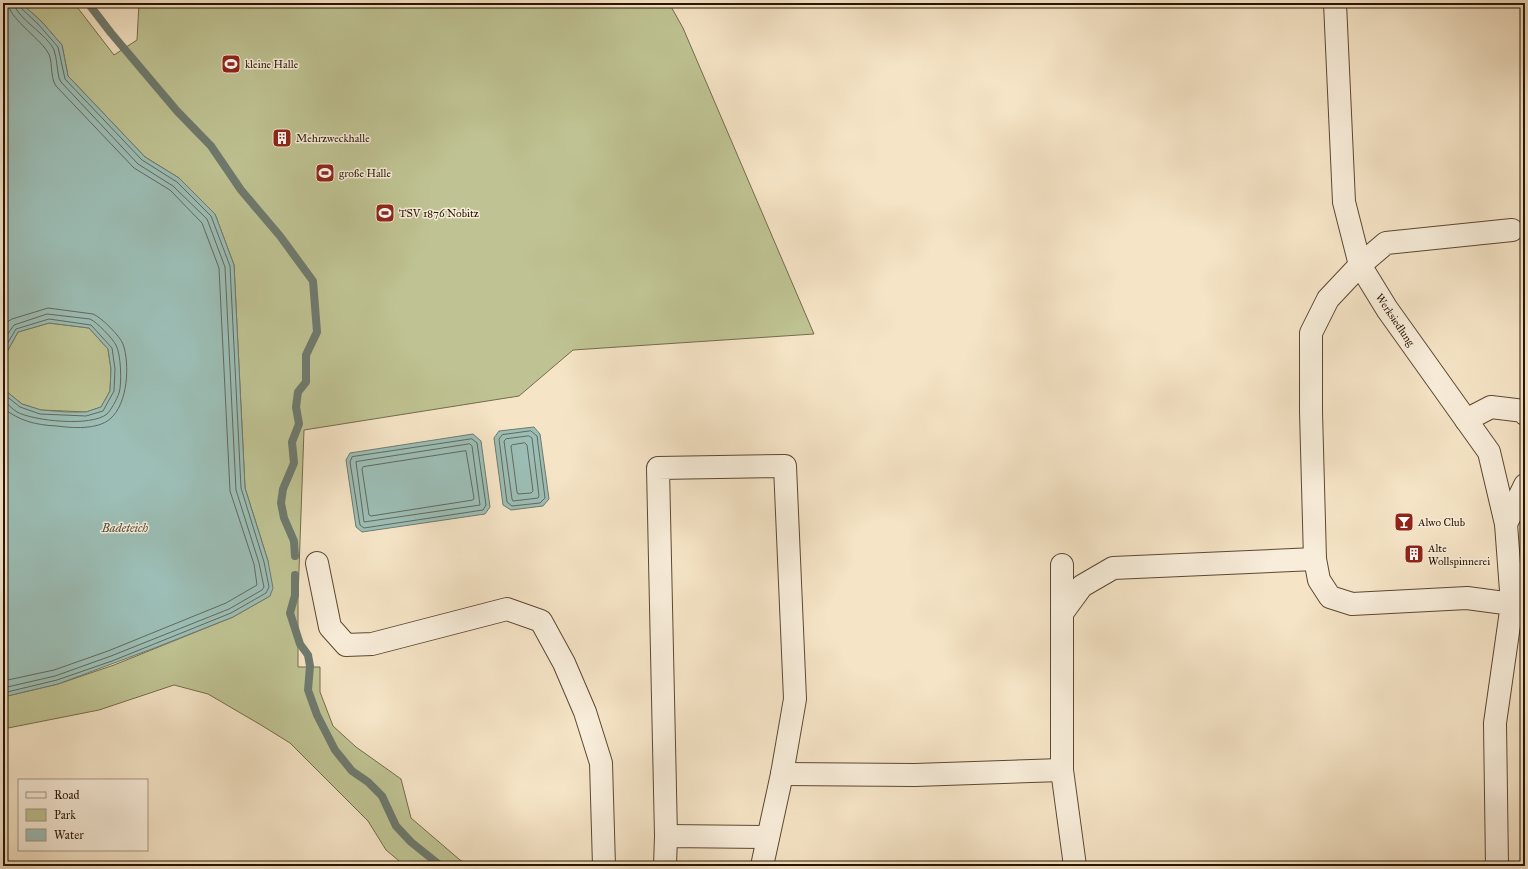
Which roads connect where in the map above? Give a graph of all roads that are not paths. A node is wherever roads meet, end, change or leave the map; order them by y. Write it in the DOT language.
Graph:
graph roads {
  1 [pos="1335,3"];
  2 [pos="1512,230"];
  3 [pos="1360,265"];
  4 [pos="1525,414"];
  5 [pos="1466,420"];
  6 [pos="1525,484"];
  7 [pos="1506,524"];
  8 [pos="1315,559"];
  9 [pos="317,563"];
  10 [pos="1062,565"];
  11 [pos="1519,606"];
  12 [pos="1063,612"];
  13 [pos="1062,770"];
  14 [pos="782,774"];
  15 [pos="666,836"];
  16 [pos="768,837"];
  17 [pos="604,866"];
  18 [pos="665,866"];
  19 [pos="762,866"];
  20 [pos="1075,866"];
  21 [pos="1497,866"];
  1 -- 3 [label="street, Werksiedlung"];
  2 -- 3 [label="street"];
  3 -- 5 [label="street, Werksiedlung"];
  3 -- 8 [label="street"];
  4 -- 5 [label="street"];
  5 -- 7 [label="street, Werksiedlung"];
  6 -- 7 [label="street"];
  7 -- 11 [label="street, Werksiedlung"];
  8 -- 11 [label="street"];
  8 -- 12 [label="street"];
  9 -- 17 [label="street"];
  10 -- 12 [label="street"];
  11 -- 21 [label="street, Werksiedlung"];
  12 -- 13 [label="street"];
  13 -- 14 [label="street"];
  13 -- 20 [label="street"];
  14 -- 15 [label="street"];
  14 -- 16 [label="street"];
  15 -- 16 [label="street"];
  15 -- 18 [label="street"];
  16 -- 19 [label="street"];
}
